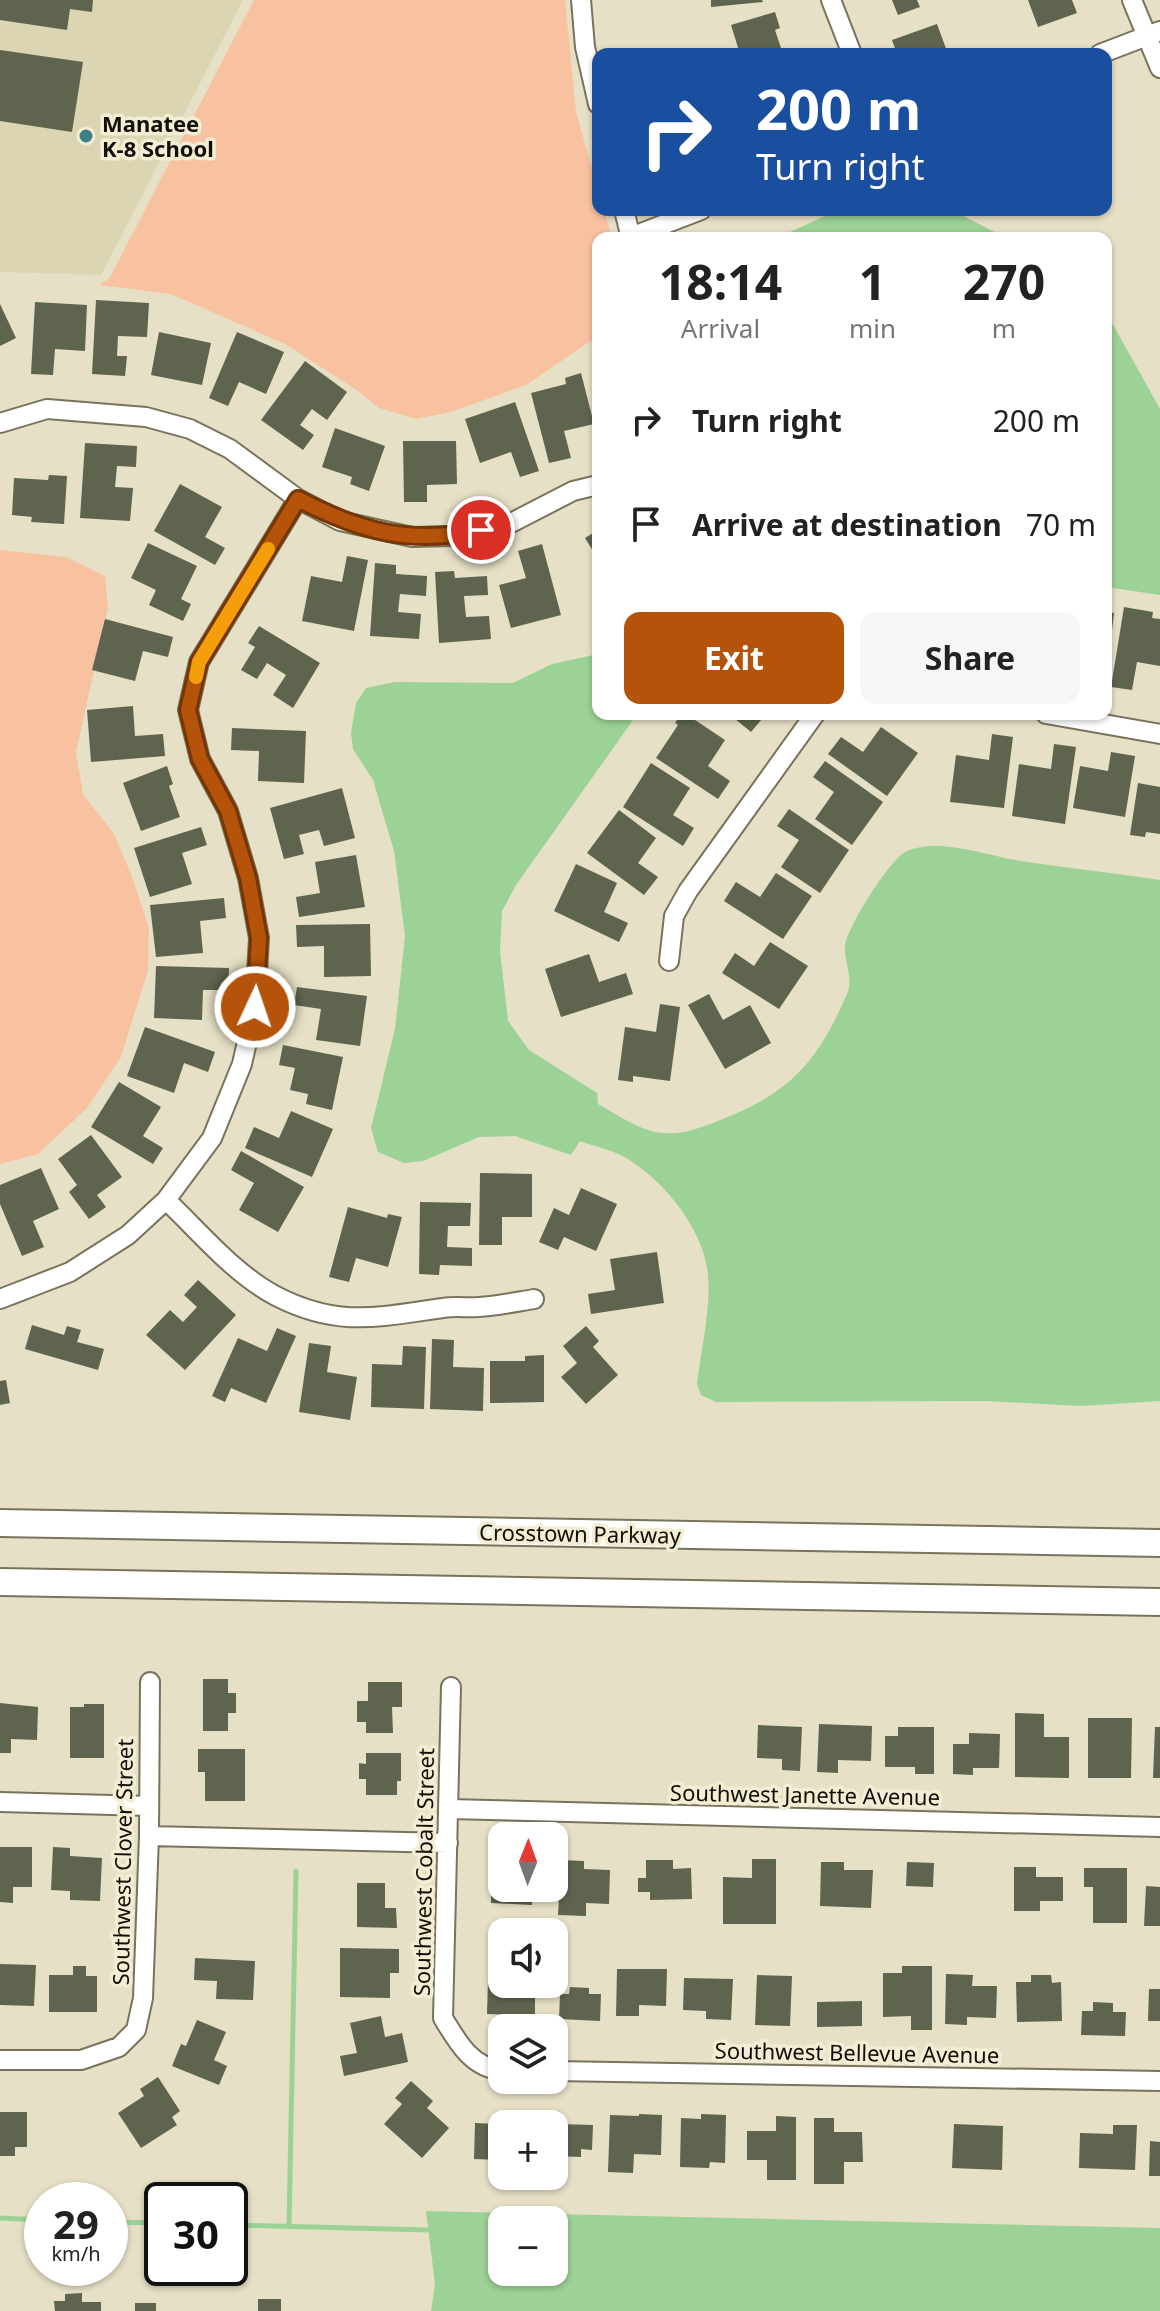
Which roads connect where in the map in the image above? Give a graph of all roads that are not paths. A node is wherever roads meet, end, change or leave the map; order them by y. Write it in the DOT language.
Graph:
graph roads {
  1 [pos="581,0"];
  2 [pos="831,0"];
  3 [pos="1132,0"];
  4 [pos="1154,33"];
  5 [pos="850,48"];
  6 [pos="1112,49"];
  7 [pos="1160,68"];
  8 [pos="592,78"];
  9 [pos="686,216"];
  10 [pos="646,232"];
  11 [pos="0,423"];
  12 [pos="592,486"];
  13 [pos="298,499"];
  14 [pos="811,720"];
  15 [pos="1080,720"];
  16 [pos="1160,734"];
  17 [pos="669,961"];
  18 [pos="166,1200"];
  19 [pos="0,1299"];
  20 [pos="534,1299"];
  21 [pos="0,1523"];
  22 [pos="1160,1543"];
  23 [pos="0,1582"];
  24 [pos="1160,1602"];
  25 [pos="150,1682"];
  26 [pos="451,1687"];
  27 [pos="0,1802"];
  28 [pos="149,1806"];
  29 [pos="449,1809"];
  30 [pos="1160,1827"];
  31 [pos="149,1836"];
  32 [pos="448,1843"];
  33 [pos="0,2060"];
  34 [pos="488,2068"];
  35 [pos="568,2071"];
  36 [pos="1160,2081"];
  1 -- 8 [label="street"];
  2 -- 5 [label="street"];
  3 -- 4 [label="street"];
  4 -- 6 [label="street"];
  4 -- 7 [label="street"];
  9 -- 10 [label="street"];
  11 -- 13 [label="street"];
  12 -- 13 [label="street"];
  13 -- 18 [label="street"];
  14 -- 17 [label="street"];
  15 -- 16 [label="street"];
  18 -- 19 [label="street"];
  18 -- 20 [label="street"];
  21 -- 22 [label="main road, Crosstown Parkway"];
  23 -- 24 [label="main road"];
  25 -- 28 [label="street, Southwest Clover Street"];
  26 -- 29 [label="street, Southwest Cobalt Street"];
  27 -- 28 [label="street"];
  28 -- 31 [label="street, Southwest Clover Street"];
  29 -- 30 [label="street, Southwest Janette Avenue"];
  29 -- 32 [label="street, Southwest Cobalt Street"];
  31 -- 32 [label="street"];
  31 -- 33 [label="street, Southwest Clover Street"];
  32 -- 34 [label="street, Southwest Cobalt Street"];
  35 -- 36 [label="street, Southwest Bellevue Avenue"];
}
